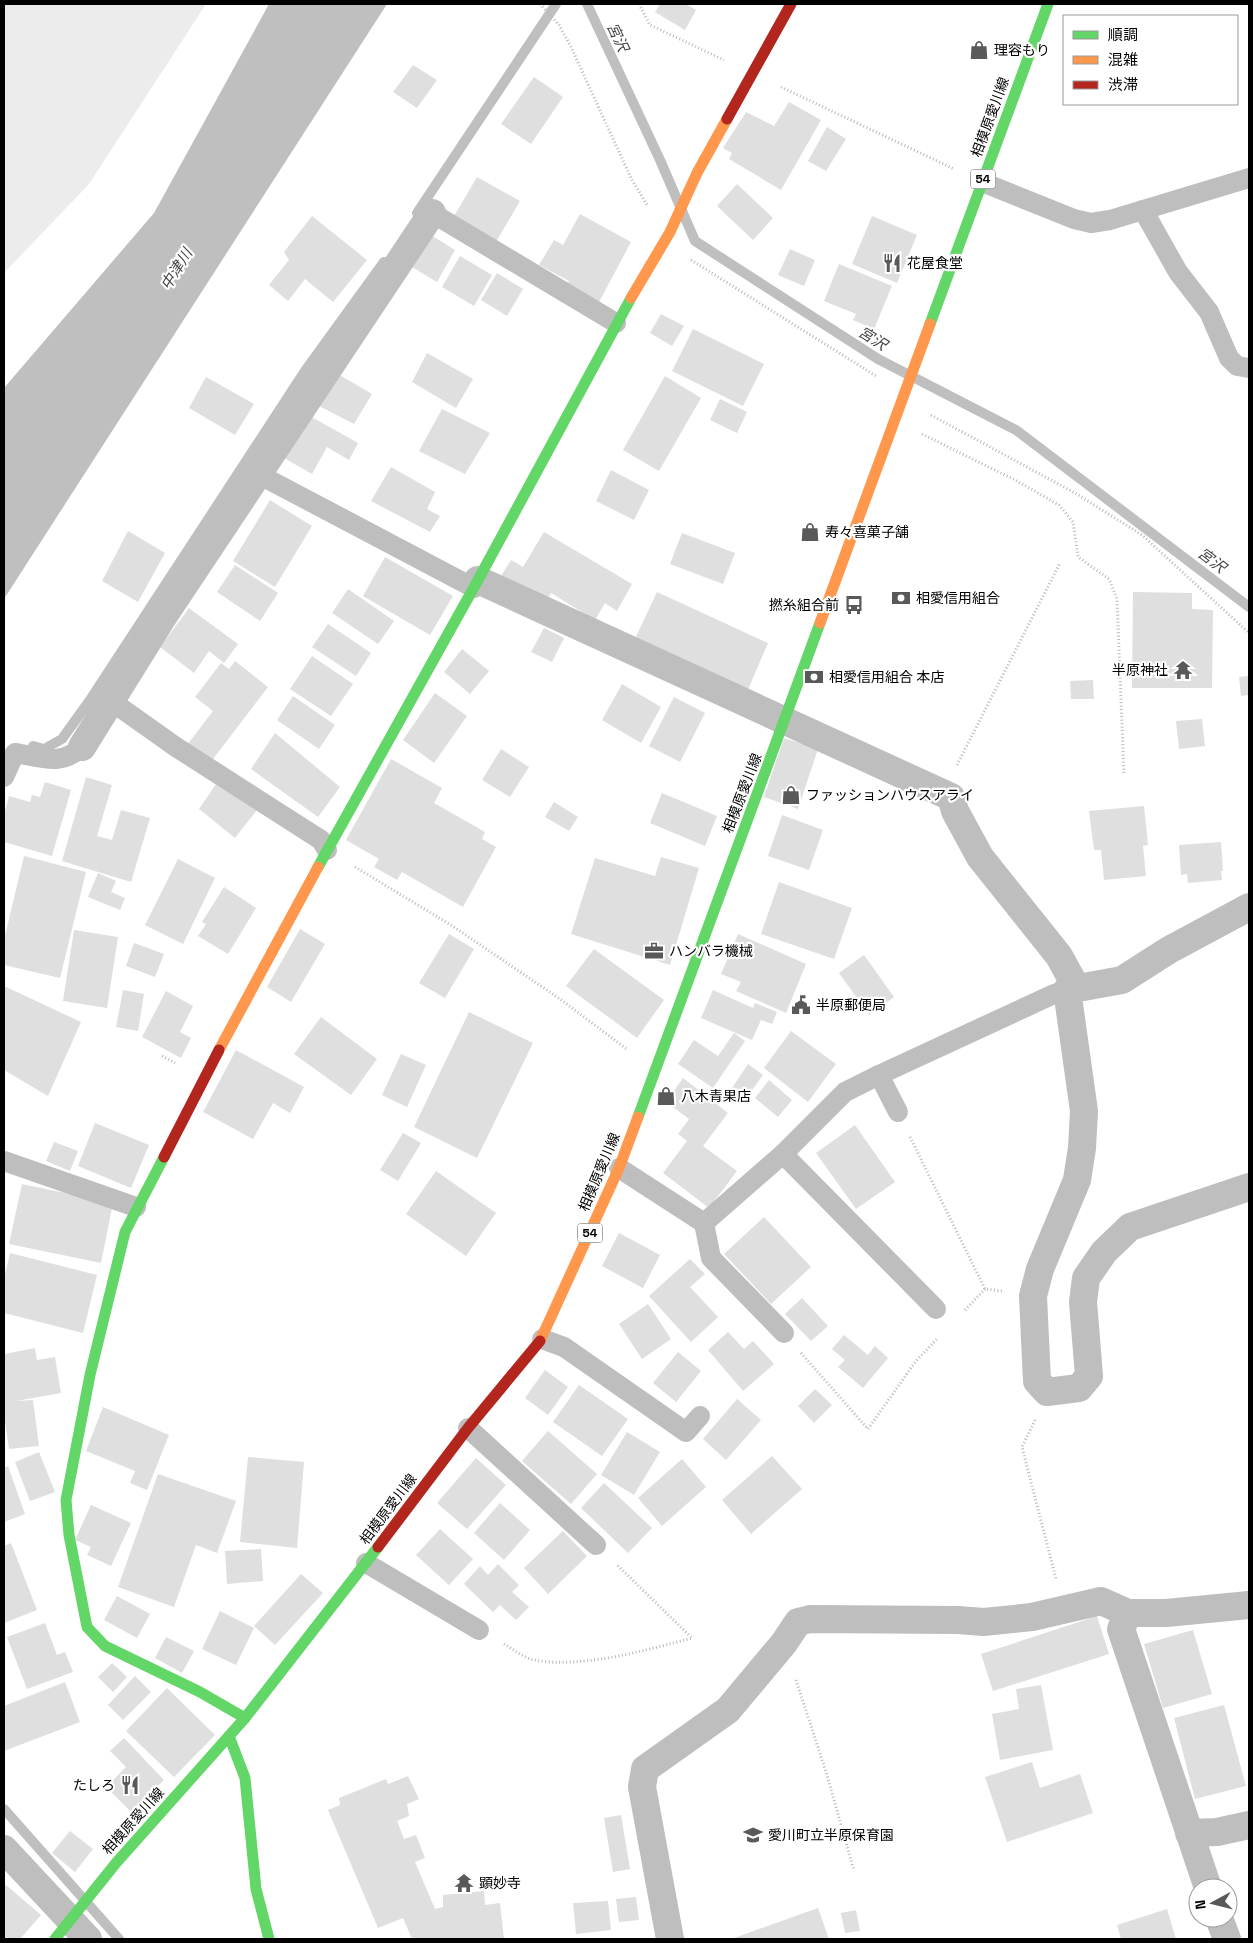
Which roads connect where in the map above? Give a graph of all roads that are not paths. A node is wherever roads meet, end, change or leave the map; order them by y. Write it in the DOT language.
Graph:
graph roads {
  1 [pos="791,4"];
  2 [pos="1048,4"];
  3 [pos="1249,178"];
  4 [pos="982,182"];
  5 [pos="1143,210"];
  6 [pos="432,213"];
  7 [pos="616,323"];
  8 [pos="1249,368"];
  9 [pos="258,474"];
  10 [pos="476,584"];
  11 [pos="111,701"];
  12 [pos="785,721"];
  13 [pos="82,747"];
  14 [pos="4,777"];
  15 [pos="327,850"];
  16 [pos="1249,907"];
  17 [pos="1072,988"];
  18 [pos="879,1075"];
  19 [pos="898,1112"];
  20 [pos="783,1154"];
  21 [pos="4,1161"];
  22 [pos="619,1168"];
  23 [pos="1249,1187"];
  24 [pos="136,1207"];
  25 [pos="704,1223"];
  26 [pos="936,1308"];
  27 [pos="784,1334"];
  28 [pos="542,1339"];
  29 [pos="700,1416"];
  30 [pos="468,1428"];
  31 [pos="596,1545"];
  32 [pos="366,1563"];
  33 [pos="1249,1605"];
  34 [pos="1128,1613"];
  35 [pos="479,1630"];
  36 [pos="245,1718"];
  37 [pos="230,1736"];
  38 [pos="1249,1825"];
  39 [pos="1189,1833"];
  40 [pos="4,1849"];
  41 [pos="1205,1878"];
  42 [pos="62,1929"];
  43 [pos="88,1939"];
  44 [pos="269,1939"];
  45 [pos="670,1939"];
  1 -- 7 [label="main road"];
  2 -- 4 [label="main road, 相模原愛川線 / 54"];
  3 -- 5 [label="lane"];
  4 -- 5 [label="lane"];
  4 -- 12 [label="main road, 相模原愛川線 / 54"];
  5 -- 8 [label="lane"];
  6 -- 7 [label="lane"];
  6 -- 9 [label="street"];
  7 -- 10 [label="main road"];
  9 -- 10 [label="lane"];
  9 -- 11 [label="street"];
  10 -- 12 [label="street"];
  10 -- 15 [label="main road"];
  11 -- 13 [label="street"];
  11 -- 15 [label="lane"];
  12 -- 17 [label="street"];
  12 -- 22 [label="main road, 相模原愛川線 / 54"];
  13 -- 14 [label="lane"];
  15 -- 24 [label="main road"];
  16 -- 17 [label="street"];
  17 -- 18 [label="lane"];
  17 -- 23 [label="street"];
  18 -- 19 [label="lane"];
  18 -- 20 [label="lane"];
  20 -- 25 [label="lane"];
  20 -- 26 [label="lane"];
  21 -- 24 [label="lane"];
  22 -- 25 [label="lane"];
  22 -- 28 [label="main road, 相模原愛川線 / 54"];
  24 -- 36 [label="main road"];
  25 -- 27 [label="lane"];
  28 -- 29 [label="lane"];
  28 -- 30 [label="main road, 相模原愛川線 / 54"];
  30 -- 31 [label="lane"];
  30 -- 32 [label="main road, 相模原愛川線 / 54"];
  32 -- 35 [label="lane"];
  32 -- 36 [label="main road, 相模原愛川線 / 54"];
  33 -- 34 [label="street"];
  34 -- 39 [label="street"];
  34 -- 45 [label="street"];
  36 -- 37 [label="main road, 相模原愛川線 / 54"];
  37 -- 42 [label="main road, 相模原愛川線 / 54"];
  37 -- 44 [label="main road"];
  38 -- 39 [label="street"];
  39 -- 41 [label="street"];
  40 -- 42 [label="street"];
  42 -- 43 [label="street"];
}
